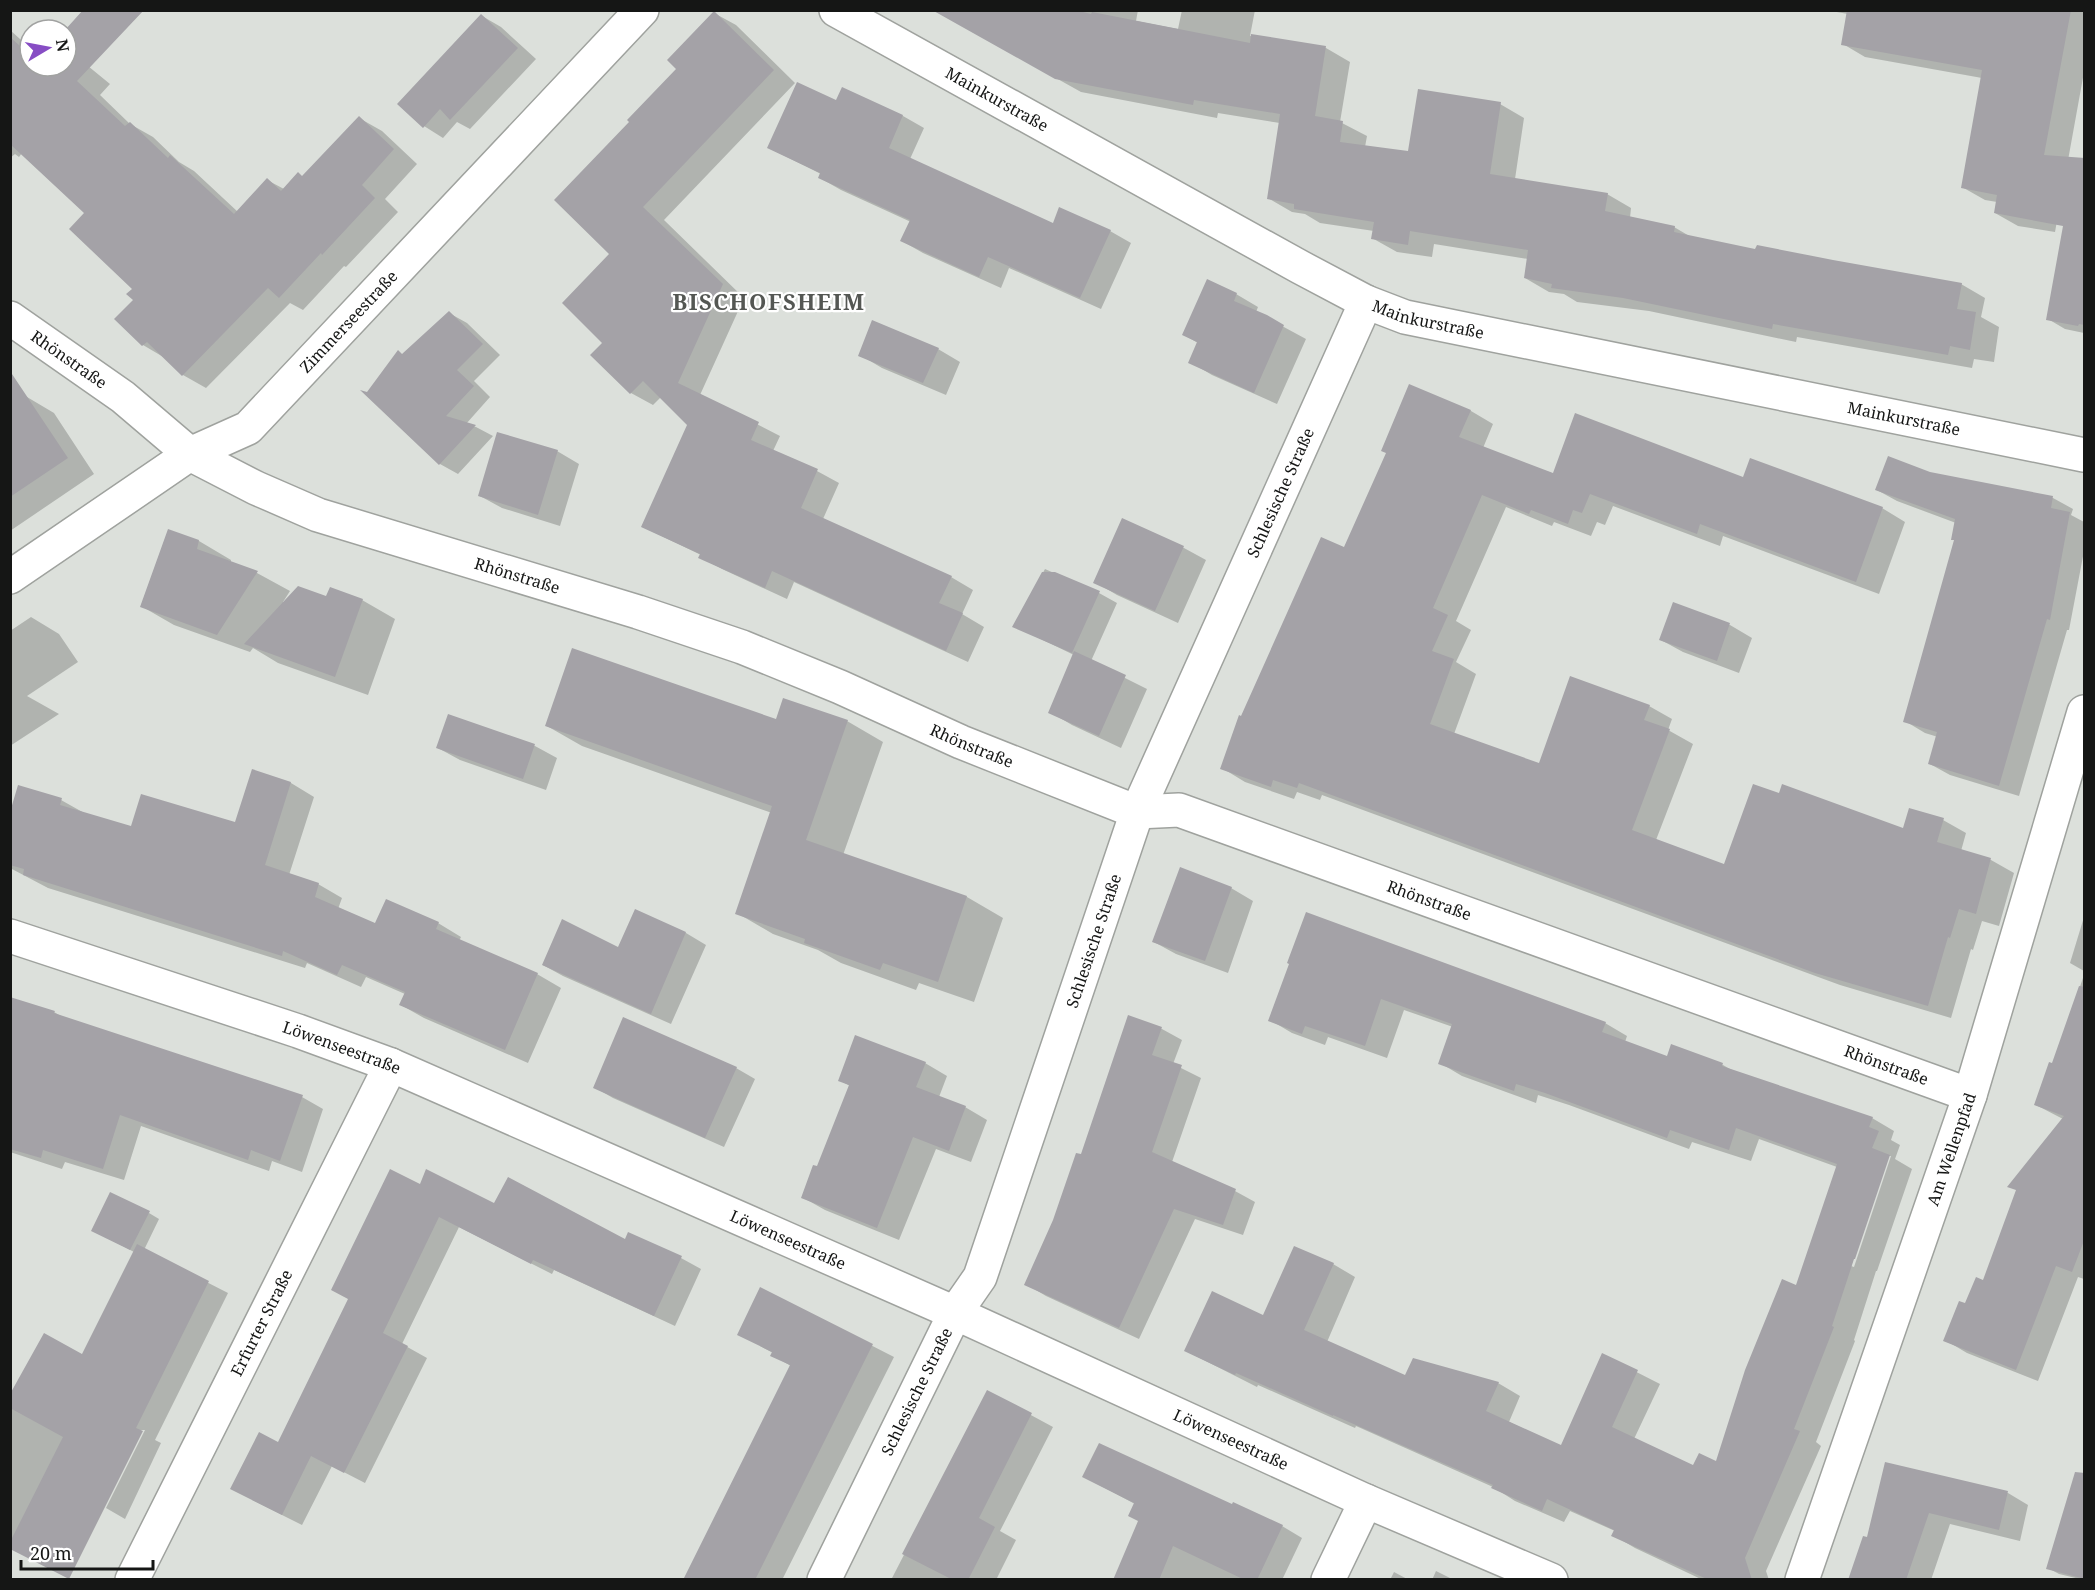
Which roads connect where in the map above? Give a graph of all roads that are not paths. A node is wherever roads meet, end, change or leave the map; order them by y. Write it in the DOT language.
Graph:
graph roads {
  1 [pos="642,10"];
  2 [pos="836,10"];
  3 [pos="1366,302"];
  4 [pos="10,318"];
  5 [pos="190,454"];
  6 [pos="2085,455"];
  7 [pos="10,577"];
  8 [pos="2085,712"];
  9 [pos="1137,812"];
  10 [pos="10,936"];
  11 [pos="391,1065"];
  12 [pos="1970,1095"];
  13 [pos="955,1313"];
  14 [pos="1366,1501"];
  15 [pos="132,1580"];
  16 [pos="824,1580"];
  17 [pos="1328,1580"];
  18 [pos="1551,1580"];
  19 [pos="1802,1580"];
  1 -- 5 [label="street, Zimmerseestraße"];
  2 -- 3 [label="street, Mainkurstraße"];
  3 -- 6 [label="street, Mainkurstraße"];
  3 -- 9 [label="street, Schlesische Straße"];
  4 -- 5 [label="street, Rhönstraße"];
  5 -- 7 [label="street, Zimmerseestraße"];
  5 -- 9 [label="street, Rhönstraße"];
  8 -- 12 [label="street, Am Wellenpfad"];
  9 -- 12 [label="street, Rhönstraße"];
  9 -- 13 [label="street, Schlesische Straße"];
  10 -- 11 [label="street, Löwenseestraße"];
  11 -- 13 [label="street, Löwenseestraße"];
  11 -- 15 [label="street, Erfurter Straße"];
  12 -- 19 [label="street, Am Wellenpfad"];
  13 -- 14 [label="street, Löwenseestraße"];
  13 -- 16 [label="street, Schlesische Straße"];
  14 -- 17 [label="street"];
  14 -- 18 [label="street, Löwenseestraße"];
}
